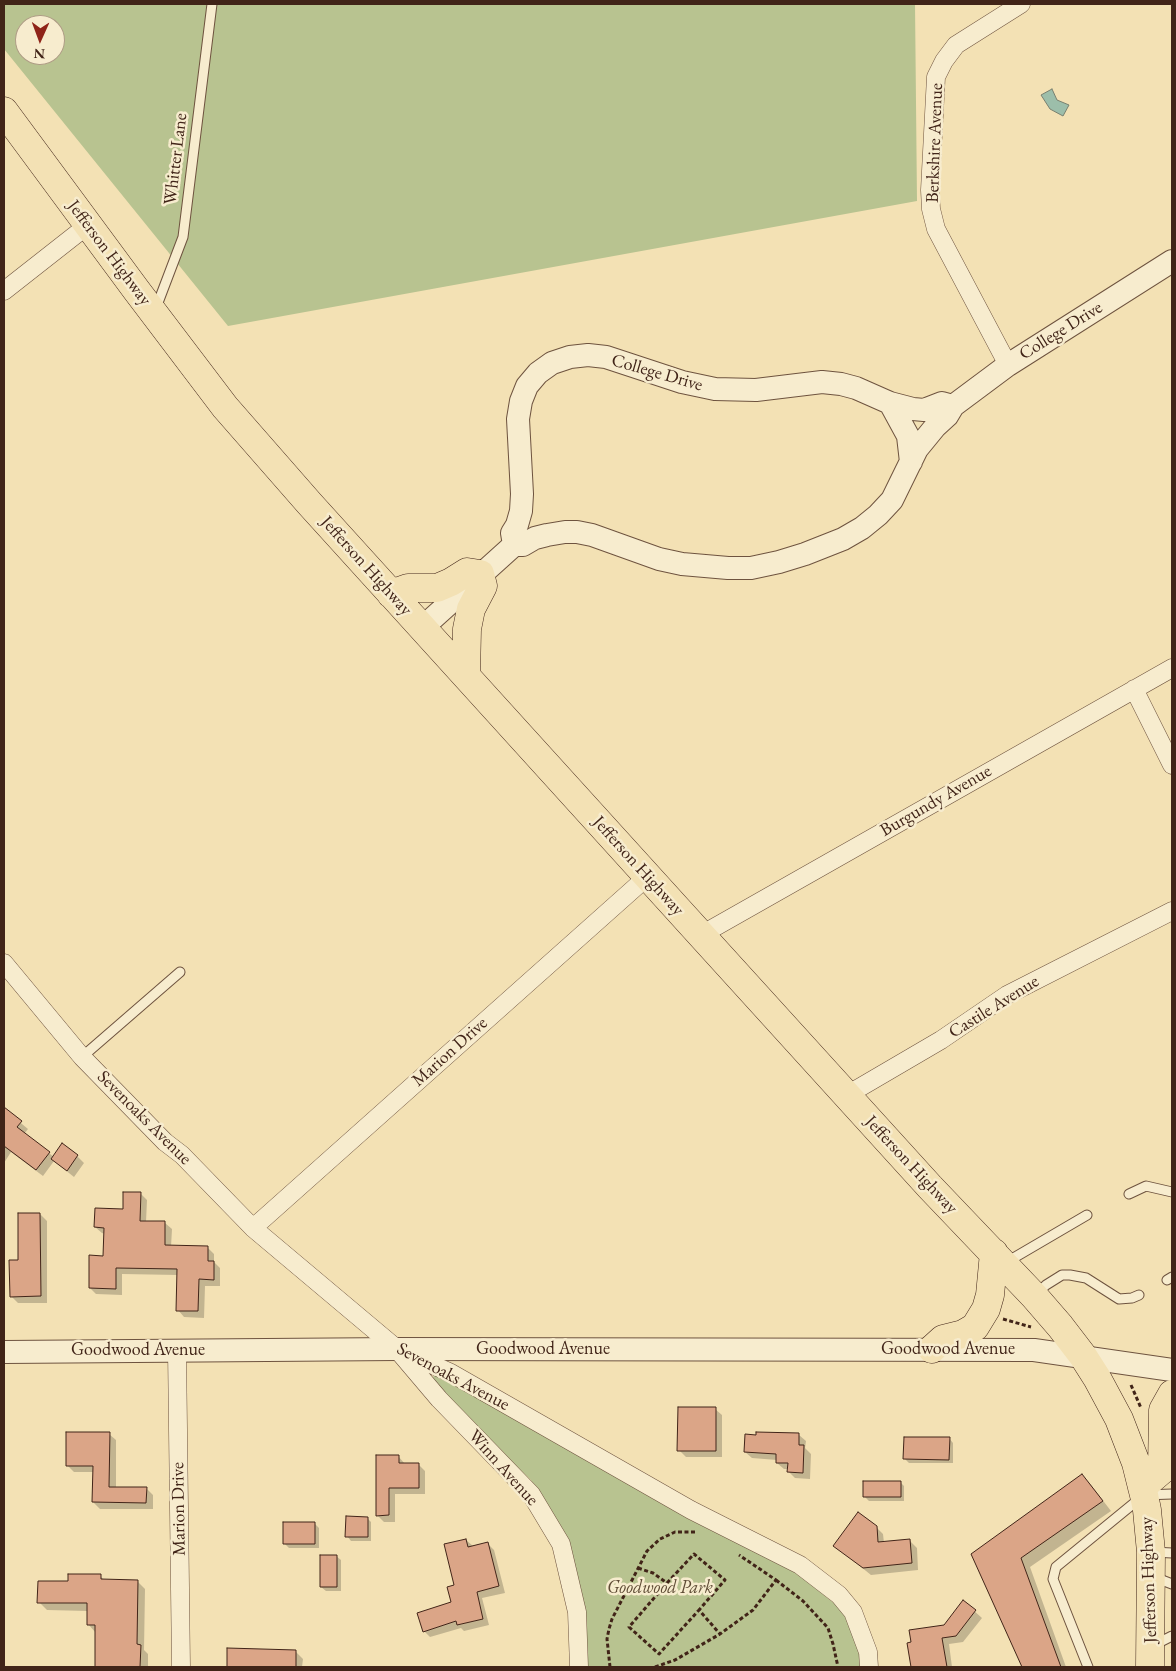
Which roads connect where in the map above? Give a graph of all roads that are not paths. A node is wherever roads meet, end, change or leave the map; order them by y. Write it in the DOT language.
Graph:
graph roads {
  1 [pos="212,4"];
  2 [pos="1021,4"];
  3 [pos="4,111"];
  4 [pos="88,225"];
  5 [pos="1172,261"];
  6 [pos="4,290"];
  7 [pos="154,313"];
  8 [pos="1008,365"];
  9 [pos="890,403"];
  10 [pos="953,406"];
  11 [pos="911,462"];
  12 [pos="514,545"];
  13 [pos="480,574"];
  14 [pos="391,594"];
  15 [pos="422,628"];
  16 [pos="1172,668"];
  17 [pos="466,676"];
  18 [pos="1134,689"];
  19 [pos="1172,765"];
  20 [pos="648,876"];
  21 [pos="1172,911"];
  22 [pos="700,935"];
  23 [pos="4,964"];
  24 [pos="180,972"];
  25 [pos="82,1057"];
  26 [pos="847,1095"];
  27 [pos="1172,1192"];
  28 [pos="1129,1194"];
  29 [pos="1087,1215"];
  30 [pos="253,1228"];
  31 [pos="999,1258"];
  32 [pos="1139,1295"];
  33 [pos="1034,1296"];
  34 [pos="397,1349"];
  35 [pos="932,1349"];
  36 [pos="177,1350"];
  37 [pos="4,1352"];
  38 [pos="1083,1356"];
  39 [pos="1172,1370"];
  40 [pos="1172,1394"];
  41 [pos="1155,1480"];
  42 [pos="1172,1494"];
  43 [pos="1162,1566"];
  44 [pos="1158,1650"];
  45 [pos="180,1667"];
  46 [pos="579,1667"];
  47 [pos="869,1667"];
  48 [pos="1088,1667"];
  1 -- 7 [label="lane, Whitter Lane"];
  2 -- 8 [label="street, Berkshire Avenue"];
  3 -- 4 [label="main road, Jefferson Highway"];
  4 -- 6 [label="street"];
  4 -- 7 [label="main road, Jefferson Highway"];
  5 -- 8 [label="street, College Drive"];
  7 -- 14 [label="main road, Jefferson Highway"];
  8 -- 10 [label="street, College Drive"];
  9 -- 10 [label="street, College Drive"];
  9 -- 11 [label="street"];
  9 -- 12 [label="street, College Drive"];
  10 -- 11 [label="street, College Drive"];
  11 -- 12 [label="street, College Drive"];
  12 -- 13 [label="street, College Drive"];
  13 -- 14 [label="main road"];
  13 -- 15 [label="street, College Drive"];
  13 -- 17 [label="main road"];
  14 -- 15 [label="main road, Jefferson Highway"];
  15 -- 17 [label="main road, Jefferson Highway"];
  16 -- 18 [label="street, Burgundy Avenue"];
  17 -- 20 [label="main road, Jefferson Highway"];
  18 -- 19 [label="street"];
  18 -- 22 [label="street, Burgundy Avenue"];
  20 -- 22 [label="main road, Jefferson Highway"];
  20 -- 30 [label="street, Marion Drive"];
  21 -- 26 [label="street, Castile Avenue"];
  22 -- 26 [label="main road, Jefferson Highway"];
  23 -- 25 [label="street, Sevenoaks Avenue"];
  24 -- 25 [label="lane"];
  25 -- 30 [label="street, Sevenoaks Avenue"];
  26 -- 31 [label="main road, Jefferson Highway"];
  27 -- 28 [label="lane"];
  29 -- 31 [label="lane"];
  30 -- 34 [label="street, Sevenoaks Avenue"];
  31 -- 33 [label="main road, Jefferson Highway"];
  31 -- 35 [label="main road"];
  32 -- 33 [label="lane"];
  33 -- 38 [label="main road, Jefferson Highway"];
  34 -- 35 [label="street, Goodwood Avenue"];
  34 -- 36 [label="street, Goodwood Avenue"];
  34 -- 46 [label="street, Winn Avenue"];
  34 -- 47 [label="street, Sevenoaks Avenue"];
  35 -- 38 [label="street, Goodwood Avenue"];
  36 -- 37 [label="street, Goodwood Avenue"];
  36 -- 45 [label="street, Marion Drive"];
  38 -- 39 [label="street, Goodwood Avenue"];
  38 -- 41 [label="main road, Jefferson Highway"];
  40 -- 41 [label="main road"];
  41 -- 42 [label="lane"];
  41 -- 43 [label="main road, Jefferson Highway"];
  41 -- 48 [label="lane"];
  43 -- 44 [label="main road, Jefferson Highway"];
}
